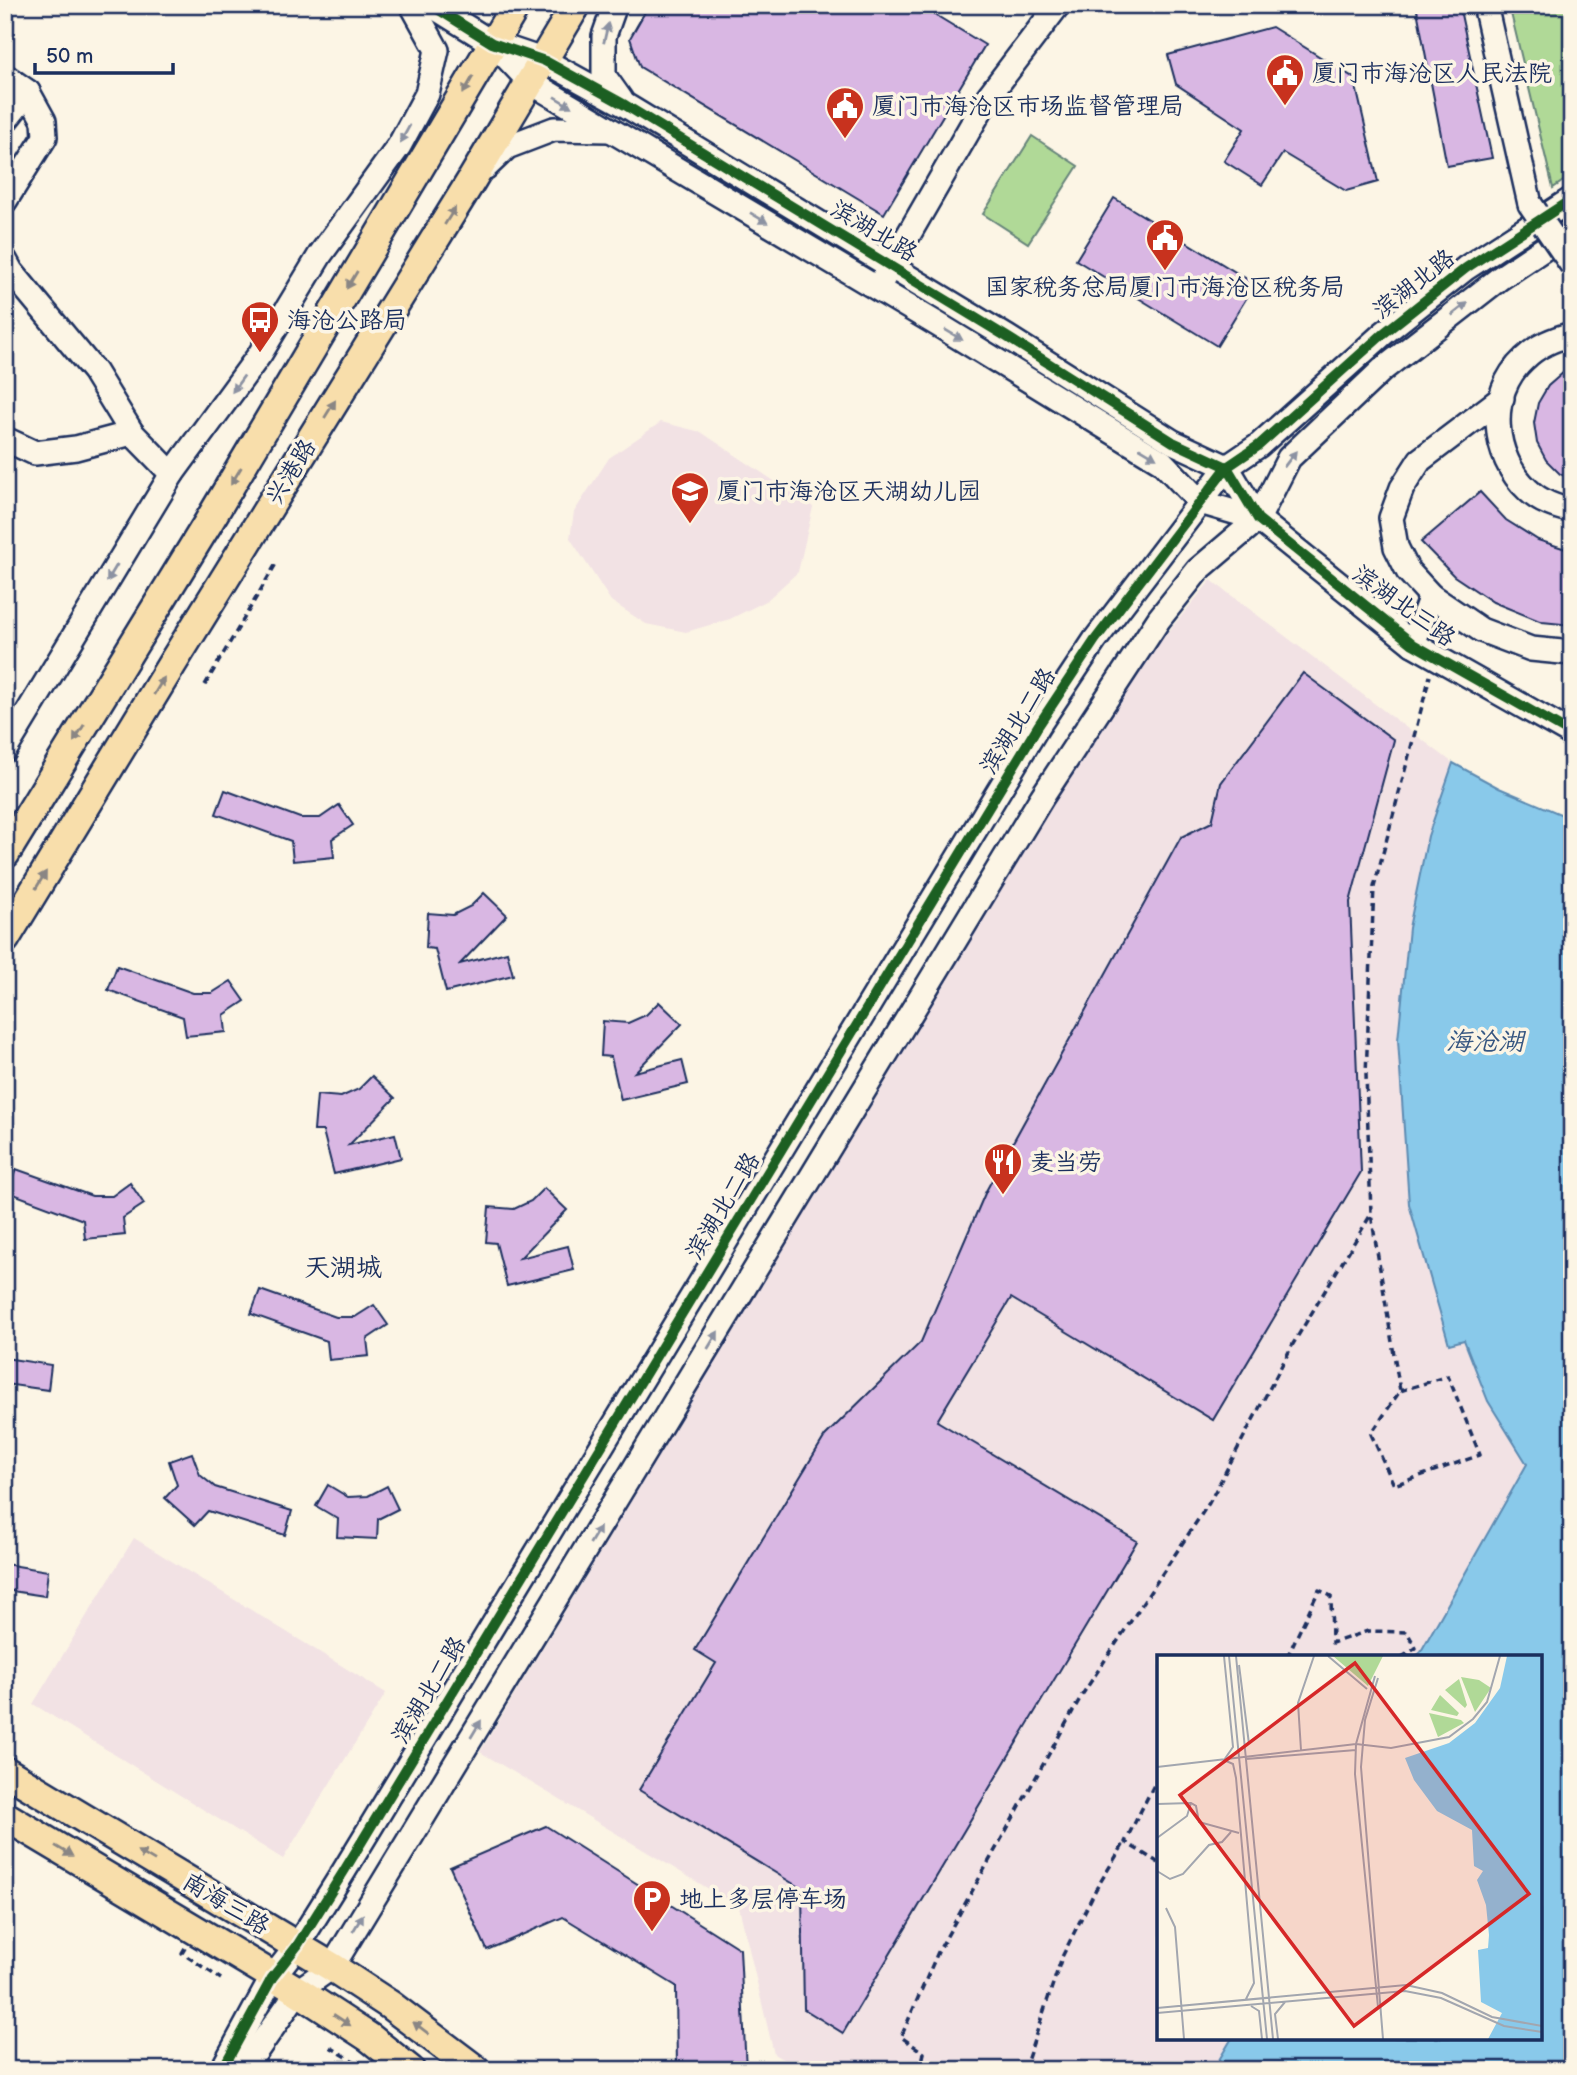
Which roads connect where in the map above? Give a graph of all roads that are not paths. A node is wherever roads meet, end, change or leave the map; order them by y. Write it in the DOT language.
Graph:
graph roads {
  1 [pos="412,5"];
  2 [pos="431,5"];
  3 [pos="516,5"];
  4 [pos="576,5"];
  5 [pos="615,5"];
  6 [pos="1058,5"];
  7 [pos="1485,5"];
  8 [pos="492,43"];
  9 [pos="537,71"];
  10 [pos="5,76"];
  11 [pos="28,92"];
  12 [pos="625,105"];
  13 [pos="5,121"];
  14 [pos="444,126"];
  15 [pos="610,130"];
  16 [pos="471,181"];
  17 [pos="1572,199"];
  18 [pos="5,201"];
  19 [pos="1572,230"];
  20 [pos="320,255"];
  21 [pos="5,260"];
  22 [pos="1572,265"];
  23 [pos="891,266"];
  24 [pos="878,289"];
  25 [pos="1572,334"];
  26 [pos="1502,398"];
  27 [pos="132,433"];
  28 [pos="5,439"];
  29 [pos="1227,467"];
  30 [pos="172,474"];
  31 [pos="1200,502"];
  32 [pos="1572,511"];
  33 [pos="1258,519"];
  34 [pos="1431,596"];
  35 [pos="1413,644"];
  36 [pos="1572,653"];
  37 [pos="1572,734"];
  38 [pos="5,750"];
  39 [pos="5,854"];
  40 [pos="5,939"];
  41 [pos="5,1771"];
  42 [pos="5,1816"];
  43 [pos="297,1946"];
  44 [pos="332,1967"];
  45 [pos="272,1978"];
  46 [pos="298,1992"];
  47 [pos="222,2070"];
  48 [pos="243,2070"];
  49 [pos="410,2070"];
  50 [pos="476,2070"];
  1 -- 20 [label="street, one-way"];
  2 -- 8 [label="street, 滨湖北路"];
  3 -- 8 [label="main road, 兴港路"];
  4 -- 9 [label="main road, 兴港路"];
  12 -- 5 [label="street, one-way"];
  6 -- 23 [label="street"];
  7 -- 22 [label="street, bridge"];
  8 -- 9 [label="street, 滨湖北路"];
  8 -- 14 [label="main road, 兴港路, one-way"];
  9 -- 12 [label="street, 滨湖北路"];
  9 -- 15 [label="street, 滨湖北路, one-way"];
  9 -- 16 [label="main road, 兴港路"];
  10 -- 11 [label="street"];
  11 -- 13 [label="street"];
  11 -- 18 [label="street"];
  12 -- 23 [label="street, 滨湖北路"];
  14 -- 20 [label="street"];
  14 -- 39 [label="main road, 兴港路, one-way"];
  15 -- 16 [label="street"];
  15 -- 24 [label="street, 滨湖北路, one-way"];
  40 -- 16 [label="main road, 兴港路, one-way"];
  17 -- 29 [label="street, 滨湖北路"];
  33 -- 19 [label="street, 滨湖北路, one-way"];
  20 -- 30 [label="street, one-way"];
  21 -- 27 [label="street"];
  23 -- 24 [label="street"];
  23 -- 29 [label="street, 滨湖北路"];
  24 -- 31 [label="street, 滨湖北路, one-way"];
  25 -- 26 [label="street"];
  26 -- 32 [label="street"];
  26 -- 34 [label="street"];
  27 -- 28 [label="street"];
  27 -- 30 [label="street"];
  29 -- 31 [label="street, 滨湖北二路"];
  29 -- 33 [label="street"];
  30 -- 38 [label="street, one-way"];
  31 -- 33 [label="street"];
  31 -- 43 [label="street, 滨湖北二路"];
  33 -- 35 [label="street, 滨湖北三路"];
  44 -- 33 [label="street, one-way"];
  34 -- 35 [label="street"];
  34 -- 36 [label="street"];
  35 -- 37 [label="street, 滨湖北三路"];
  43 -- 41 [label="main road, 南海三路, one-way"];
  42 -- 45 [label="main road, 南海三路, one-way"];
  43 -- 44 [label="main road, 南海三路"];
  43 -- 45 [label="street, 滨湖北二路"];
  44 -- 46 [label="street"];
  50 -- 44 [label="main road, 南海三路, one-way"];
  45 -- 46 [label="main road, 南海三路"];
  45 -- 47 [label="street, 滨湖北二路"];
  46 -- 48 [label="street"];
  46 -- 49 [label="main road, 南海三路, one-way"];
}
